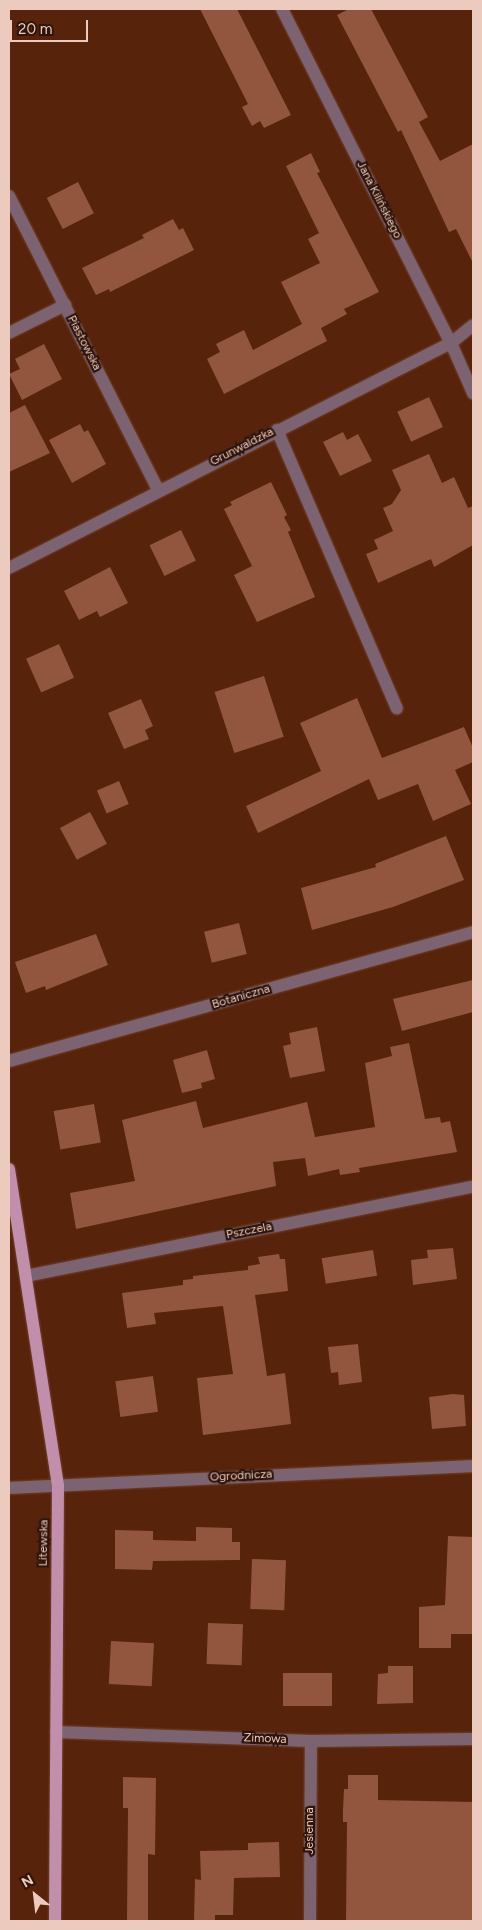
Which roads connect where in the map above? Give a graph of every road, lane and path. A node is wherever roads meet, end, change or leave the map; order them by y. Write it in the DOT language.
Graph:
graph roads {
  1 [pos="282,9"];
  2 [pos="9,196"];
  3 [pos="65,305"];
  4 [pos="473,325"];
  5 [pos="9,334"];
  6 [pos="451,343"];
  7 [pos="473,394"];
  8 [pos="277,430"];
  9 [pos="158,490"];
  10 [pos="9,568"];
  11 [pos="397,708"];
  12 [pos="473,932"];
  13 [pos="9,1061"];
  14 [pos="9,1169"];
  15 [pos="473,1187"];
  16 [pos="26,1276"];
  17 [pos="473,1466"];
  18 [pos="58,1486"];
  19 [pos="9,1488"];
  20 [pos="56,1732"];
  21 [pos="473,1739"];
  22 [pos="311,1741"];
  23 [pos="55,1921"];
  24 [pos="310,1921"];
  1 -- 6 [label="street, Jana Kilińskiego"];
  2 -- 3 [label="street, Piastowska"];
  3 -- 5 [label="street"];
  3 -- 9 [label="street, Piastowska"];
  4 -- 6 [label="street, Grunwaldzka"];
  6 -- 7 [label="street, Jana Kilińskiego"];
  6 -- 8 [label="street, Grunwaldzka"];
  8 -- 9 [label="street, Grunwaldzka"];
  8 -- 11 [label="street"];
  9 -- 10 [label="street, Grunwaldzka"];
  12 -- 13 [label="street, Botaniczna"];
  14 -- 16 [label="main road, Litewska"];
  15 -- 16 [label="street, Pszczela"];
  16 -- 18 [label="main road, Litewska"];
  17 -- 18 [label="street, Ogrodnicza"];
  18 -- 19 [label="street, Ogrodnicza"];
  18 -- 20 [label="main road, Litewska"];
  20 -- 22 [label="street, Zimowa"];
  20 -- 23 [label="main road, Litewska"];
  21 -- 22 [label="street, Zimowa"];
  22 -- 24 [label="street, Jesienna"];
}
